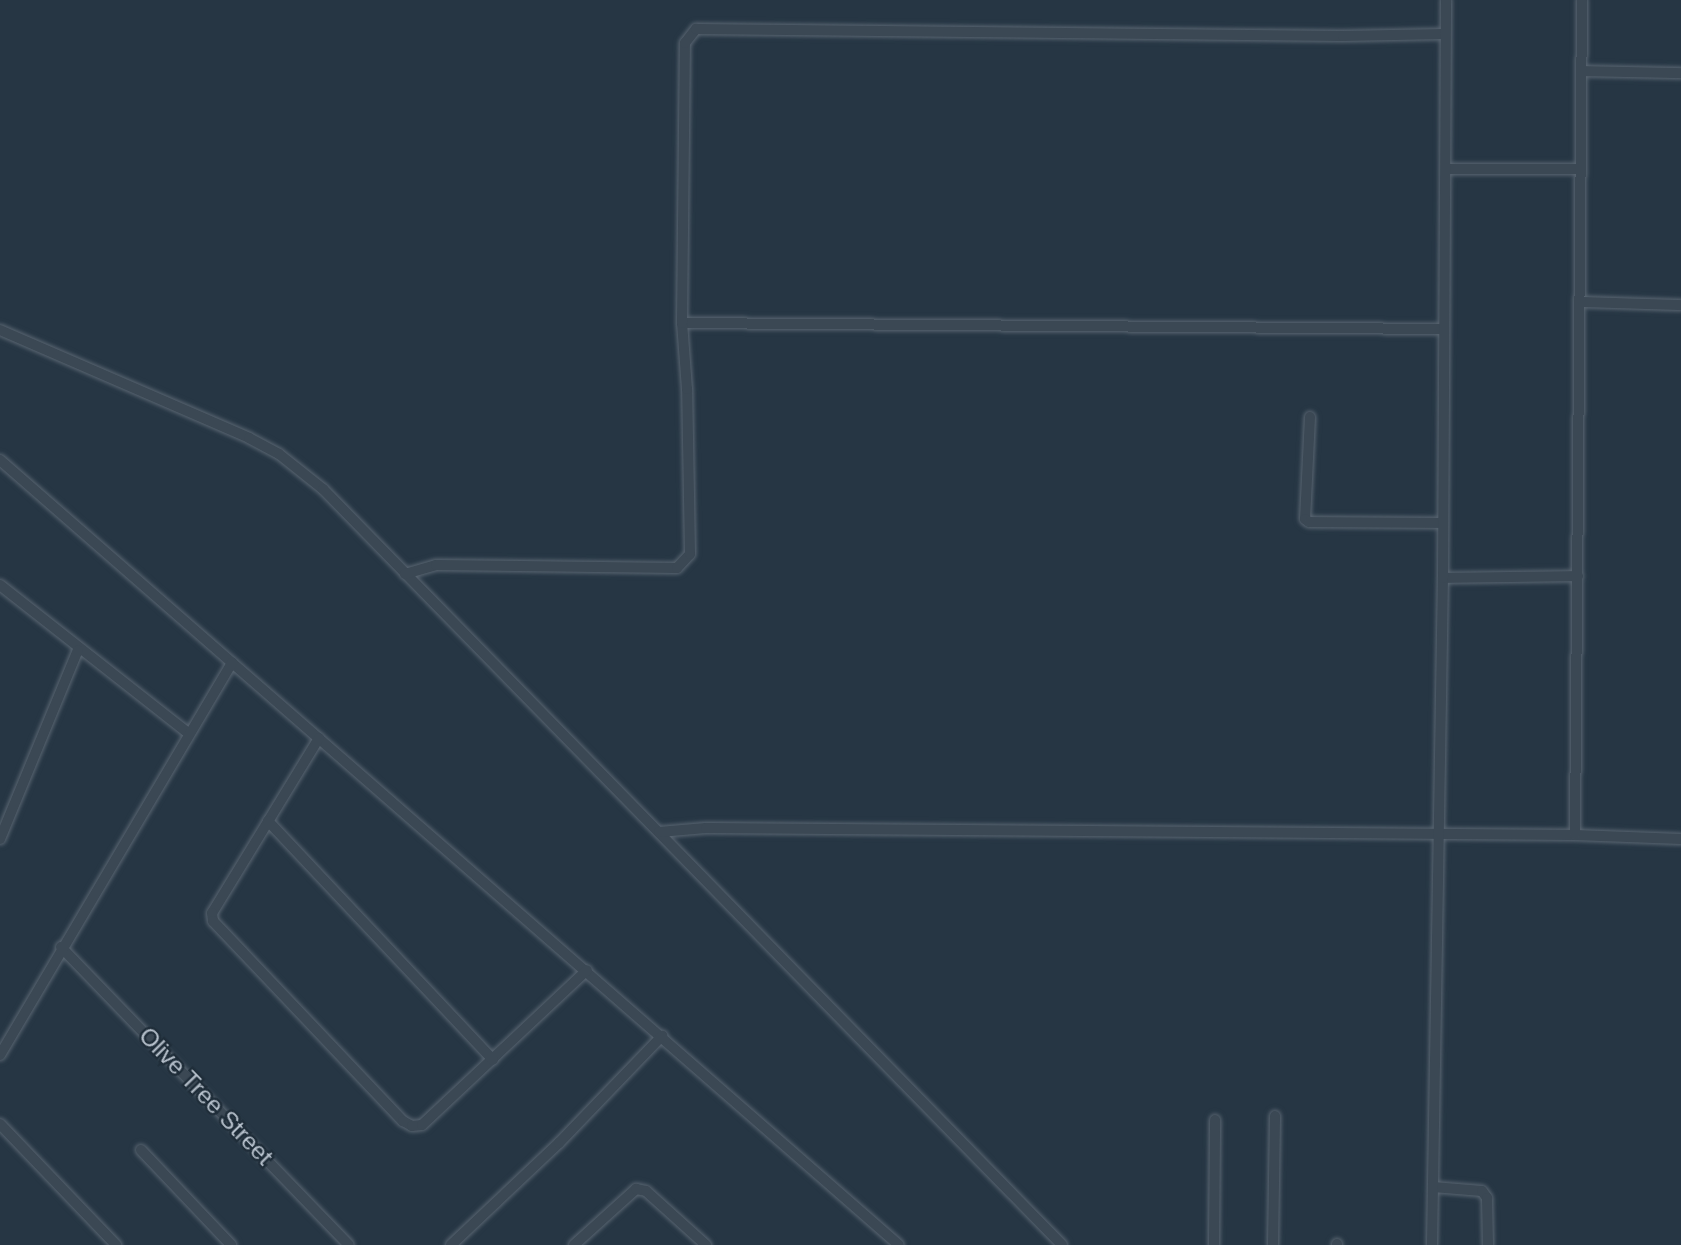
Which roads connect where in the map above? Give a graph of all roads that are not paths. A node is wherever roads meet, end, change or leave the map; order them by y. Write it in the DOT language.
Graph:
graph roads {
  1 [pos="1446,0"];
  2 [pos="1582,0"];
  3 [pos="1444,34"];
  4 [pos="1584,71"];
  5 [pos="1681,73"];
  6 [pos="1446,169"];
  7 [pos="1581,170"];
  8 [pos="1580,302"];
  9 [pos="1681,305"];
  10 [pos="682,323"];
  11 [pos="1443,329"];
  12 [pos="0,330"];
  13 [pos="1310,417"];
  14 [pos="0,460"];
  15 [pos="1443,523"];
  16 [pos="405,574"];
  17 [pos="1578,576"];
  18 [pos="1443,578"];
  19 [pos="0,585"];
  20 [pos="78,649"];
  21 [pos="232,663"];
  22 [pos="188,733"];
  23 [pos="319,738"];
  24 [pos="268,821"];
  25 [pos="659,832"];
  26 [pos="1575,835"];
  27 [pos="1436,836"];
  28 [pos="0,839"];
  29 [pos="1681,839"];
  30 [pos="61,947"];
  31 [pos="587,970"];
  32 [pos="662,1036"];
  33 [pos="0,1055"];
  34 [pos="493,1059"];
  35 [pos="1275,1116"];
  36 [pos="1215,1120"];
  37 [pos="0,1124"];
  38 [pos="141,1150"];
  39 [pos="1433,1187"];
  40 [pos="116,1245"];
  41 [pos="231,1245"];
  42 [pos="349,1245"];
  43 [pos="451,1245"];
  44 [pos="574,1245"];
  45 [pos="706,1245"];
  46 [pos="899,1245"];
  47 [pos="1062,1245"];
  48 [pos="1214,1245"];
  49 [pos="1273,1245"];
  50 [pos="1432,1245"];
  51 [pos="1488,1245"];
  1 -- 3 [label="street"];
  2 -- 4 [label="street"];
  3 -- 6 [label="street"];
  3 -- 10 [label="street"];
  4 -- 5 [label="street"];
  4 -- 7 [label="street"];
  6 -- 7 [label="street"];
  6 -- 11 [label="street"];
  7 -- 8 [label="street"];
  8 -- 9 [label="street"];
  8 -- 17 [label="street"];
  10 -- 11 [label="street"];
  10 -- 16 [label="street"];
  11 -- 15 [label="street"];
  12 -- 16 [label="street"];
  13 -- 15 [label="street"];
  14 -- 21 [label="street"];
  15 -- 18 [label="street"];
  16 -- 25 [label="street"];
  17 -- 18 [label="street"];
  17 -- 26 [label="street"];
  18 -- 27 [label="street"];
  19 -- 20 [label="street"];
  20 -- 22 [label="street"];
  20 -- 28 [label="street"];
  21 -- 22 [label="street"];
  21 -- 23 [label="street"];
  22 -- 30 [label="street"];
  23 -- 24 [label="street"];
  23 -- 31 [label="street"];
  24 -- 34 [label="street"];
  24 -- 34 [label="street"];
  25 -- 27 [label="street"];
  25 -- 47 [label="street"];
  26 -- 27 [label="street"];
  26 -- 29 [label="street"];
  27 -- 39 [label="street"];
  30 -- 33 [label="street"];
  30 -- 42 [label="street, Olive Tree Street"];
  31 -- 32 [label="street"];
  31 -- 34 [label="street"];
  32 -- 43 [label="street"];
  32 -- 46 [label="street"];
  35 -- 49 [label="street"];
  36 -- 48 [label="street"];
  37 -- 40 [label="street"];
  38 -- 41 [label="street"];
  39 -- 50 [label="street"];
  39 -- 51 [label="street"];
  44 -- 45 [label="street"];
}
